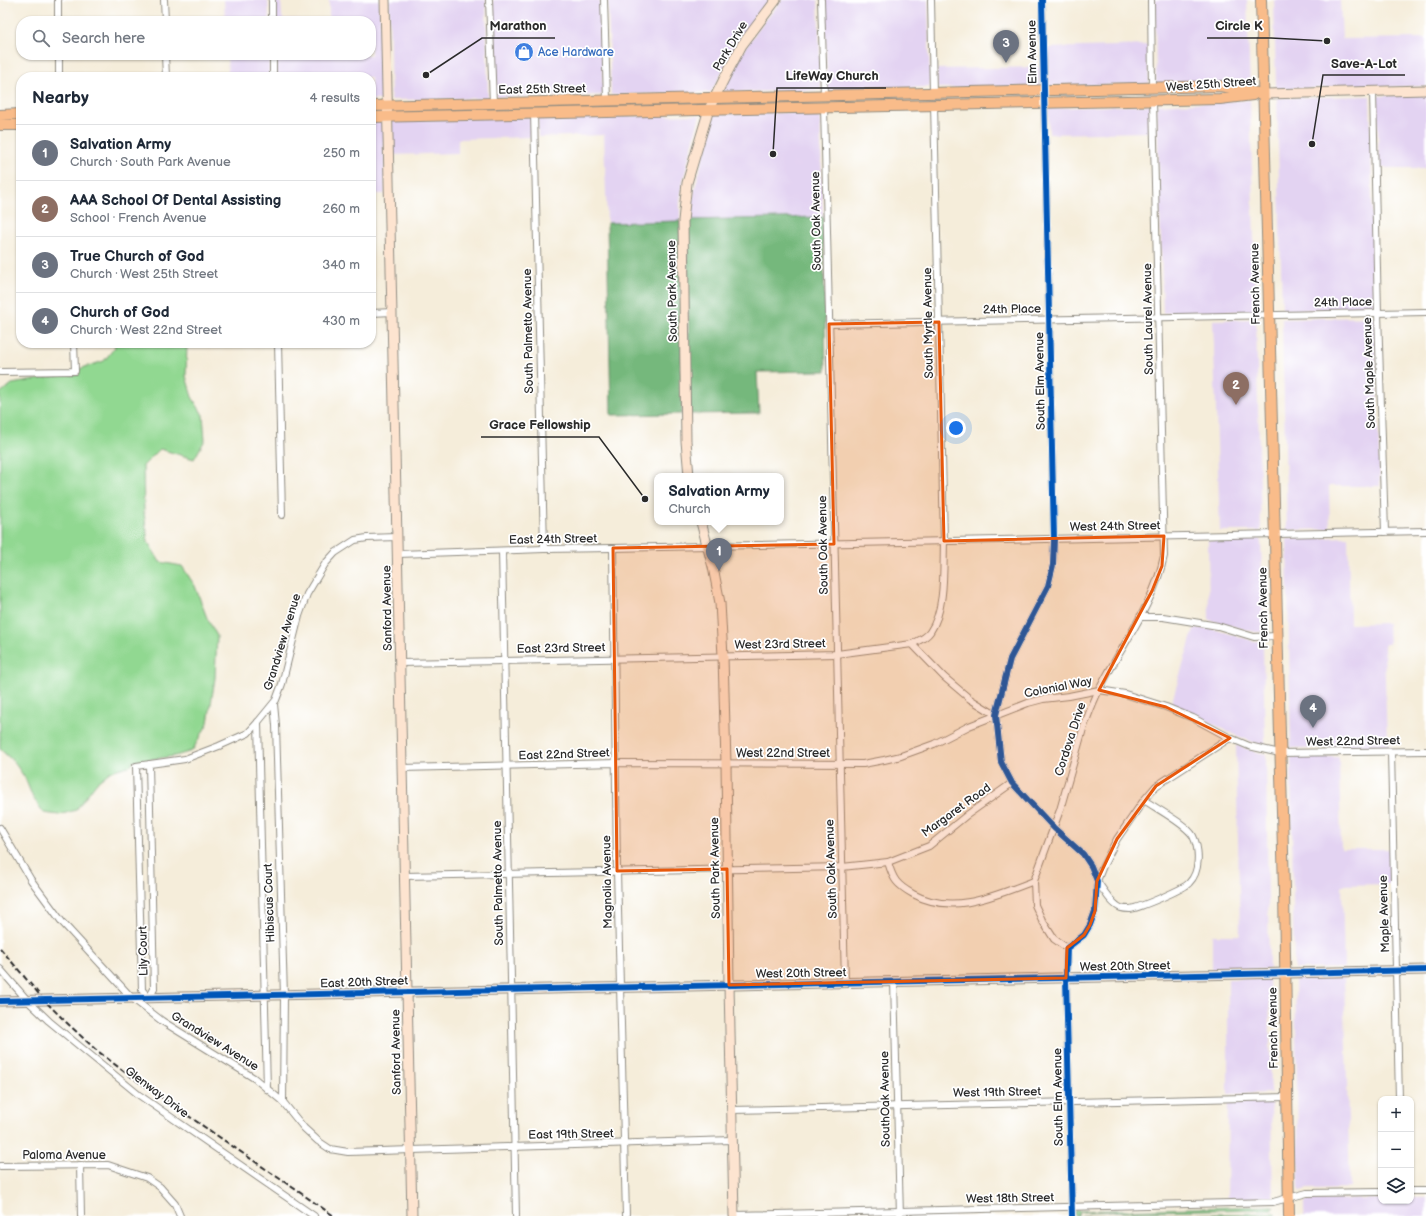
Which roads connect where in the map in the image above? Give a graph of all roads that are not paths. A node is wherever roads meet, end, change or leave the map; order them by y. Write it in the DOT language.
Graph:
graph roads {
  1 [pos="58,0"];
  2 [pos="164,0"];
  3 [pos="272,0"];
  4 [pos="385,0"];
  5 [pos="489,0"];
  6 [pos="604,0"];
  7 [pos="776,0"];
  8 [pos="821,0"];
  9 [pos="931,0"];
  10 [pos="1042,0"];
  11 [pos="1151,0"];
  12 [pos="1261,0"];
  13 [pos="58,16"];
  14 [pos="165,16"];
  15 [pos="272,16"];
  16 [pos="59,60"];
  17 [pos="165,60"];
  18 [pos="273,60"];
  19 [pos="59,72"];
  20 [pos="166,72"];
  21 [pos="273,72"];
  22 [pos="1152,88"];
  23 [pos="1043,90"];
  24 [pos="1426,90"];
  25 [pos="1373,92"];
  26 [pos="934,93"];
  27 [pos="1263,94"];
  28 [pos="824,95"];
  29 [pos="714,98"];
  30 [pos="607,100"];
  31 [pos="1153,101"];
  32 [pos="552,102"];
  33 [pos="492,103"];
  34 [pos="1044,103"];
  35 [pos="934,104"];
  36 [pos="881,105"];
  37 [pos="376,106"];
  38 [pos="387,106"];
  39 [pos="824,106"];
  40 [pos="709,109"];
  41 [pos="513,113"];
  42 [pos="534,113"];
  43 [pos="16,114"];
  44 [pos="0,115"];
  45 [pos="387,116"];
  46 [pos="376,117"];
  47 [pos="0,125"];
  48 [pos="16,125"];
  49 [pos="393,312"];
  50 [pos="1426,312"];
  51 [pos="376,313"];
  52 [pos="1378,313"];
  53 [pos="1268,315"];
  54 [pos="1159,317"];
  55 [pos="1049,319"];
  56 [pos="939,322"];
  57 [pos="829,324"];
  58 [pos="74,348"];
  59 [pos="278,348"];
  60 [pos="0,372"];
  61 [pos="689,473"];
  62 [pos="282,515"];
  63 [pos="702,525"];
  64 [pos="1426,531"];
  65 [pos="1385,532"];
  66 [pos="1274,534"];
  67 [pos="1164,536"];
  68 [pos="397,537"];
  69 [pos="1054,539"];
  70 [pos="944,541"];
  71 [pos="834,544"];
  72 [pos="708,546"];
  73 [pos="613,548"];
  74 [pos="544,549"];
  75 [pos="502,550"];
  76 [pos="398,554"];
  77 [pos="1140,617"];
  78 [pos="1277,636"];
  79 [pos="912,644"];
  80 [pos="837,654"];
  81 [pos="723,656"];
  82 [pos="615,658"];
  83 [pos="505,660"];
  84 [pos="400,663"];
  85 [pos="1099,690"];
  86 [pos="274,704"];
  87 [pos="996,715"];
  88 [pos="258,722"];
  89 [pos="1230,738"];
  90 [pos="1426,751"];
  91 [pos="1391,752"];
  92 [pos="1280,753"];
  93 [pos="616,763"];
  94 [pos="149,764"];
  95 [pos="726,764"];
  96 [pos="839,764"];
  97 [pos="136,766"];
  98 [pos="507,766"];
  99 [pos="402,768"];
  100 [pos="1012,783"];
  101 [pos="1144,800"];
  102 [pos="0,828"];
  103 [pos="1054,828"];
  104 [pos="888,862"];
  105 [pos="842,868"];
  106 [pos="727,869"];
  107 [pos="617,871"];
  108 [pos="508,874"];
  109 [pos="404,876"];
  110 [pos="1034,880"];
  111 [pos="1097,881"];
  112 [pos="1067,948"];
  113 [pos="0,969"];
  114 [pos="1426,970"];
  115 [pos="1397,971"];
  116 [pos="1285,973"];
  117 [pos="1066,978"];
  118 [pos="894,981"];
  119 [pos="845,982"];
  120 [pos="729,985"];
  121 [pos="620,988"];
  122 [pos="511,990"];
  123 [pos="407,992"];
  124 [pos="266,996"];
  125 [pos="284,996"];
  126 [pos="132,998"];
  127 [pos="149,998"];
  128 [pos="0,1001"];
  129 [pos="28,1001"];
  130 [pos="267,1089"];
  131 [pos="1399,1096"];
  132 [pos="1287,1097"];
  133 [pos="283,1102"];
  134 [pos="1069,1102"];
  135 [pos="896,1106"];
  136 [pos="732,1110"];
  137 [pos="732,1140"];
  138 [pos="623,1144"];
  139 [pos="514,1146"];
  140 [pos="410,1150"];
  141 [pos="80,1165"];
  142 [pos="0,1166"];
  143 [pos="1426,1191"];
  144 [pos="1378,1192"];
  145 [pos="1414,1192"];
  146 [pos="1289,1198"];
  147 [pos="1072,1207"];
  148 [pos="900,1214"];
  149 [pos="734,1215"];
  150 [pos="81,1216"];
  151 [pos="180,1216"];
  152 [pos="314,1216"];
  153 [pos="412,1216"];
  154 [pos="516,1216"];
  155 [pos="626,1216"];
  156 [pos="1072,1216"];
  157 [pos="1290,1216"];
  1 -- 13 [label="street"];
  2 -- 14 [label="street"];
  3 -- 15 [label="street"];
  4 -- 38 [label="street, Sanford Avenue"];
  5 -- 33 [label="street"];
  6 -- 30 [label="street"];
  7 -- 29 [label="street, Park Drive"];
  8 -- 28 [label="street"];
  9 -- 26 [label="street"];
  10 -- 23 [label="street, Elm Avenue"];
  11 -- 22 [label="street"];
  12 -- 27 [label="main road, French Avenue"];
  16 -- 19 [label="street"];
  17 -- 20 [label="street"];
  18 -- 21 [label="street"];
  22 -- 23 [label="main road, West 25th Street"];
  22 -- 27 [label="main road, West 25th Street"];
  23 -- 26 [label="main road, West 25th Street"];
  23 -- 34 [label="street, Elm Avenue"];
  24 -- 25 [label="street"];
  25 -- 27 [label="street"];
  25 -- 52 [label="street, South Maple Avenue"];
  26 -- 28 [label="main road, West 25th Street"];
  26 -- 36 [label="main road"];
  27 -- 31 [label="main road, West 25th Street"];
  27 -- 53 [label="main road, French Avenue"];
  28 -- 29 [label="main road, West 25th Street"];
  29 -- 30 [label="main road, East 25th Street"];
  29 -- 40 [label="street, Park Drive"];
  30 -- 32 [label="main road, East 25th Street"];
  31 -- 34 [label="main road, West 25th Street"];
  31 -- 54 [label="street, South Laurel Avenue"];
  32 -- 33 [label="main road, East 25th Street"];
  32 -- 41 [label="main road"];
  33 -- 38 [label="main road, East 25th Street"];
  34 -- 35 [label="main road, West 25th Street"];
  34 -- 55 [label="street, South Elm Avenue"];
  35 -- 36 [label="main road, West 25th Street"];
  35 -- 56 [label="street, South Myrtle Avenue"];
  36 -- 39 [label="main road, West 25th Street"];
  37 -- 38 [label="main road, East 25th Street"];
  38 -- 45 [label="street, Sanford Avenue"];
  39 -- 40 [label="main road, West 25th Street"];
  39 -- 57 [label="street, South Oak Avenue"];
  40 -- 42 [label="main road, East 25th Street"];
  40 -- 61 [label="street, South Park Avenue"];
  41 -- 42 [label="main road, East 25th Street"];
  41 -- 45 [label="main road, East 25th Street"];
  42 -- 74 [label="street, South Palmetto Avenue"];
  43 -- 44 [label="main road"];
  45 -- 46 [label="main road, East 25th Street"];
  45 -- 49 [label="street, Sanford Avenue"];
  47 -- 48 [label="main road"];
  49 -- 51 [label="street"];
  49 -- 68 [label="street, Sanford Avenue"];
  50 -- 52 [label="street, 24th Place"];
  52 -- 53 [label="street, 24th Place"];
  52 -- 65 [label="street, South Maple Avenue"];
  53 -- 54 [label="street, 24th Place"];
  53 -- 66 [label="main road, French Avenue"];
  54 -- 55 [label="street, 24th Place"];
  54 -- 67 [label="street, South Laurel Avenue"];
  55 -- 56 [label="street, 24th Place"];
  55 -- 69 [label="street, South Elm Avenue"];
  56 -- 57 [label="street, 24th Place"];
  56 -- 70 [label="street, South Myrtle Avenue"];
  57 -- 71 [label="street, South Oak Avenue"];
  58 -- 60 [label="street"];
  59 -- 62 [label="street"];
  63 -- 72 [label="street, South Park Avenue"];
  64 -- 65 [label="street, West 24th Street"];
  65 -- 66 [label="street, West 24th Street"];
  66 -- 67 [label="street, West 24th Street"];
  66 -- 78 [label="main road, French Avenue"];
  67 -- 69 [label="street, West 24th Street"];
  67 -- 77 [label="street, Cordova Drive"];
  68 -- 76 [label="street, Sanford Avenue"];
  68 -- 86 [label="street, Grandview Avenue"];
  69 -- 70 [label="street, West 24th Street"];
  69 -- 87 [label="street, South Elm Avenue"];
  70 -- 71 [label="street, West 24th Street"];
  70 -- 79 [label="street, South Myrtle Avenue"];
  71 -- 72 [label="street, West 24th Street"];
  71 -- 80 [label="street, South Oak Avenue"];
  72 -- 73 [label="street, East 24th Street"];
  72 -- 81 [label="street, South Park Avenue"];
  73 -- 74 [label="street, East 24th Street"];
  73 -- 82 [label="street, Magnolia Avenue"];
  74 -- 75 [label="street, East 24th Street"];
  75 -- 76 [label="street, East 24th Street"];
  75 -- 83 [label="street, South Palmetto Avenue"];
  76 -- 84 [label="street, Sanford Avenue"];
  77 -- 78 [label="street"];
  77 -- 85 [label="street, Cordova Drive"];
  78 -- 92 [label="main road, French Avenue"];
  79 -- 80 [label="street, West 23rd Street"];
  79 -- 87 [label="street"];
  80 -- 81 [label="street, West 23rd Street"];
  80 -- 96 [label="street, South Oak Avenue"];
  81 -- 82 [label="street, East 23rd Street"];
  81 -- 95 [label="street, South Park Avenue"];
  82 -- 83 [label="street, East 23rd Street"];
  82 -- 93 [label="street, Magnolia Avenue"];
  83 -- 84 [label="street, East 23rd Street"];
  83 -- 98 [label="street, South Palmetto Avenue"];
  84 -- 99 [label="street, Sanford Avenue"];
  85 -- 87 [label="street, Colonial Way"];
  85 -- 89 [label="street, Colonial Way"];
  85 -- 103 [label="street, Cordova Drive"];
  86 -- 88 [label="street, Grandview Avenue"];
  86 -- 125 [label="street, Hibiscus Court"];
  87 -- 96 [label="street, Colonial Way"];
  87 -- 100 [label="street"];
  88 -- 94 [label="street, Grandview Avenue"];
  88 -- 124 [label="street, Hibiscus Court"];
  89 -- 92 [label="street, Colonial Way"];
  89 -- 101 [label="street"];
  90 -- 91 [label="street, West 22nd Street"];
  91 -- 92 [label="street, West 22nd Street"];
  91 -- 115 [label="street, Maple Avenue"];
  92 -- 116 [label="main road, French Avenue"];
  93 -- 95 [label="street, East 22nd Street"];
  93 -- 98 [label="street, East 22nd Street"];
  93 -- 107 [label="street, Magnolia Avenue"];
  94 -- 97 [label="street, Grandview Avenue"];
  94 -- 127 [label="street, Lily Court"];
  95 -- 96 [label="street, West 22nd Street"];
  95 -- 106 [label="street, South Park Avenue"];
  96 -- 105 [label="street, South Oak Avenue"];
  97 -- 127 [label="street, Lily Court"];
  98 -- 99 [label="street, East 22nd Street"];
  98 -- 108 [label="street, South Palmetto Avenue"];
  99 -- 109 [label="street, Sanford Avenue"];
  100 -- 103 [label="street"];
  100 -- 104 [label="street, Margaret Road"];
  101 -- 111 [label="street"];
  101 -- 111 [label="street"];
  102 -- 126 [label="street, Grandview Avenue"];
  103 -- 110 [label="street, Cordova Drive"];
  103 -- 111 [label="street"];
  104 -- 105 [label="street, Margaret Road"];
  104 -- 110 [label="street"];
  105 -- 106 [label="street, Margaret Road"];
  105 -- 119 [label="street, South Oak Avenue"];
  106 -- 107 [label="street, Margaret Road"];
  106 -- 120 [label="street, South Park Avenue"];
  107 -- 108 [label="street, Margaret Road"];
  107 -- 121 [label="street, Magnolia Avenue"];
  108 -- 109 [label="street, Margaret Road"];
  108 -- 122 [label="street, South Palmetto Avenue"];
  109 -- 123 [label="street, Sanford Avenue"];
  110 -- 112 [label="street, Cordova Drive"];
  111 -- 112 [label="street"];
  112 -- 117 [label="street, South Elm Avenue"];
  113 -- 129 [label="street, Glenway Drive"];
  114 -- 115 [label="street, West 20th Street"];
  115 -- 116 [label="street, West 20th Street"];
  115 -- 131 [label="street, Maple Avenue"];
  116 -- 117 [label="street, West 20th Street"];
  116 -- 132 [label="main road, French Avenue"];
  117 -- 118 [label="street, West 20th Street"];
  117 -- 134 [label="street, South Elm Avenue"];
  118 -- 119 [label="street, West 20th Street"];
  118 -- 135 [label="street, SouthOak Avenue"];
  119 -- 120 [label="street, West 20th Street"];
  120 -- 121 [label="street, East 20th Street"];
  120 -- 136 [label="street, South Park Avenue"];
  121 -- 122 [label="street, East 20th Street"];
  121 -- 138 [label="street, Magnolia Avenue"];
  122 -- 123 [label="street, East 20th Street"];
  122 -- 139 [label="street, South Palmetto Avenue"];
  123 -- 125 [label="street, East 20th Street"];
  123 -- 140 [label="street, Sanford Avenue"];
  124 -- 125 [label="street, East 20th Street"];
  124 -- 127 [label="street, East 20th Street"];
  124 -- 130 [label="street, Hibiscus Court"];
  125 -- 133 [label="street, Hibiscus Court"];
  126 -- 127 [label="street, East 20th Street"];
  126 -- 129 [label="street, East 20th Street"];
  126 -- 130 [label="street, Grandview Avenue"];
  128 -- 129 [label="street, East 20th Street"];
  129 -- 152 [label="street, Glenway Drive"];
  130 -- 133 [label="street, Grandview Avenue"];
  132 -- 134 [label="street, West 19th Street"];
  132 -- 146 [label="main road, French Avenue"];
  133 -- 140 [label="street, Grandview Avenue"];
  134 -- 135 [label="street, West 19th Street"];
  134 -- 147 [label="street, South Elm Avenue"];
  135 -- 136 [label="street, West 19th Street"];
  135 -- 148 [label="street, SouthOak Avenue"];
  136 -- 137 [label="street, South Park Avenue"];
  137 -- 138 [label="street, East 19th Street"];
  137 -- 149 [label="street, South Park Avenue"];
  138 -- 139 [label="street, East 19th Street"];
  138 -- 155 [label="street, Magnolia Avenue"];
  139 -- 140 [label="street, East 19th Street"];
  139 -- 154 [label="street, South Palmetto Avenue"];
  140 -- 153 [label="street, Sanford Avenue"];
  141 -- 142 [label="street, Paloma Avenue"];
  141 -- 150 [label="street"];
  141 -- 151 [label="street, Paloma Avenue"];
  143 -- 145 [label="street"];
  144 -- 146 [label="street, West 18th Street"];
  146 -- 147 [label="street, West 18th Street"];
  146 -- 157 [label="main road, French Avenue"];
  147 -- 148 [label="street, West 18th Street"];
  147 -- 156 [label="street, South Elm Avenue"];
  148 -- 149 [label="street, West 18th Street"];
}
